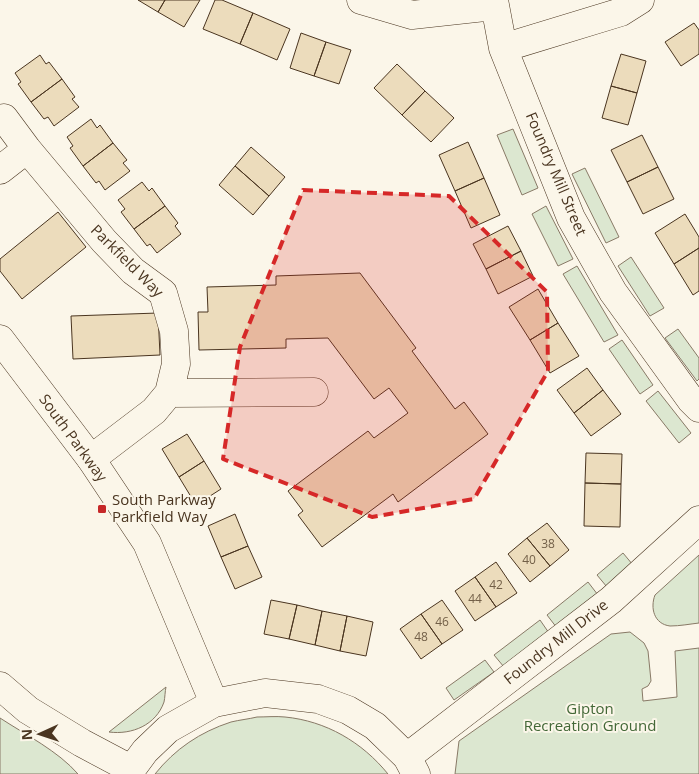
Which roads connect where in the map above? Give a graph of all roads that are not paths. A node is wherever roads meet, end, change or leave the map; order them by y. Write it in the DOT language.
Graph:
graph roads {
  1 [pos="361,0"];
  2 [pos="640,0"];
  3 [pos="494,3"];
  4 [pos="503,48"];
  5 [pos="4,118"];
  6 [pos="27,149"];
  7 [pos="0,170"];
  8 [pos="0,339"];
  9 [pos="314,392"];
  10 [pos="169,393"];
  11 [pos="699,408"];
  12 [pos="91,459"];
  13 [pos="699,520"];
  14 [pos="0,686"];
  15 [pos="214,704"];
  16 [pos="412,765"];
  17 [pos="130,772"];
  1 -- 3 [label="street"];
  2 -- 4 [label="street"];
  3 -- 4 [label="street, Foundry Mill Street"];
  4 -- 11 [label="street, Foundry Mill Street"];
  5 -- 6 [label="street, Parkfield Way"];
  6 -- 7 [label="street"];
  6 -- 10 [label="street, Parkfield Way"];
  8 -- 12 [label="street, South Parkway"];
  9 -- 10 [label="street"];
  10 -- 12 [label="street, Parkfield Way"];
  12 -- 15 [label="street, South Parkway"];
  13 -- 16 [label="street, Foundry Mill Drive"];
  14 -- 17 [label="street"];
  15 -- 16 [label="street"];
  15 -- 17 [label="street"];
}
